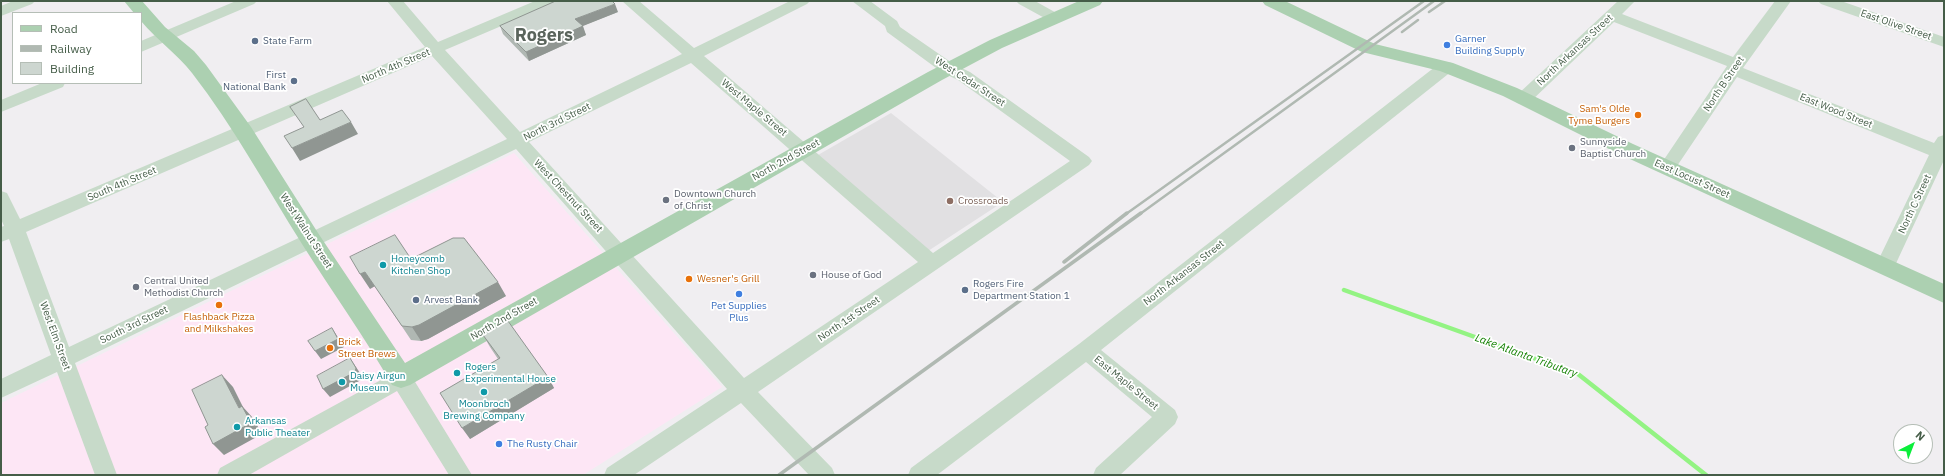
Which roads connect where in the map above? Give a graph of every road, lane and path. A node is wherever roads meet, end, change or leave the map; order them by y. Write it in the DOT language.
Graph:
graph roads {
  1 [pos="27,1"];
  2 [pos="133,1"];
  3 [pos="249,1"];
  4 [pos="395,1"];
  5 [pos="548,1"];
  6 [pos="630,1"];
  7 [pos="802,1"];
  8 [pos="860,1"];
  9 [pos="1024,1"];
  10 [pos="1094,1"];
  11 [pos="1271,1"];
  12 [pos="1627,1"];
  13 [pos="1783,1"];
  14 [pos="1826,1"];
  15 [pos="1,11"];
  16 [pos="1612,16"];
  17 [pos="1055,18"];
  18 [pos="166,37"];
  19 [pos="1944,42"];
  20 [pos="142,47"];
  21 [pos="436,50"];
  22 [pos="693,56"];
  23 [pos="1446,67"];
  24 [pos="1735,67"];
  25 [pos="949,69"];
  26 [pos="55,84"];
  27 [pos="1523,99"];
  28 [pos="1,106"];
  29 [pos="244,132"];
  30 [pos="518,141"];
  31 [pos="1941,146"];
  32 [pos="804,150"];
  33 [pos="1083,161"];
  34 [pos="1667,168"];
  35 [pos="1,198"];
  36 [pos="8,232"];
  37 [pos="310,239"];
  38 [pos="620,253"];
  39 [pos="932,263"];
  40 [pos="1885,266"];
  41 [pos="1944,294"];
  42 [pos="1086,350"];
  43 [pos="63,359"];
  44 [pos="400,378"];
  45 [pos="1,389"];
  46 [pos="742,390"];
  47 [pos="106,475"];
  48 [pos="228,475"];
  49 [pos="461,475"];
  50 [pos="615,475"];
  51 [pos="824,475"];
  52 [pos="919,475"];
  53 [pos="1104,475"];
  1 -- 15 [label="street"];
  2 -- 18 [label="main road, West Walnut Street"];
  3 -- 18 [label="street"];
  4 -- 21 [label="street, West Chestnut Street"];
  5 -- 21 [label="street, North 4th Street"];
  6 -- 22 [label="street, West Maple Street"];
  7 -- 22 [label="street, North 3rd Street"];
  8 -- 25 [label="street, West Cedar Street"];
  9 -- 17 [label="street"];
  10 -- 17 [label="main road, North 2nd Street"];
  11 -- 23 [label="main road, East Locust Street"];
  12 -- 16 [label="street, North Arkansas Street"];
  13 -- 24 [label="street, North B Street"];
  14 -- 19 [label="street, East Olive Street"];
  16 -- 24 [label="street, East Wood Street"];
  16 -- 27 [label="street, North Arkansas Street"];
  17 -- 25 [label="main road, North 2nd Street"];
  18 -- 20 [label="street"];
  18 -- 29 [label="main road, West Walnut Street"];
  21 -- 29 [label="street, North 4th Street"];
  21 -- 30 [label="street, West Chestnut Street"];
  22 -- 30 [label="street, North 3rd Street"];
  22 -- 32 [label="street, West Maple Street"];
  23 -- 27 [label="main road, East Locust Street"];
  23 -- 42 [label="street, North Arkansas Street"];
  24 -- 31 [label="street, East Wood Street"];
  24 -- 34 [label="street, North B Street"];
  25 -- 32 [label="main road, North 2nd Street"];
  25 -- 33 [label="street, West Cedar Street"];
  26 -- 28 [label="street"];
  27 -- 34 [label="main road, East Locust Street"];
  29 -- 36 [label="street, South 4th Street"];
  29 -- 37 [label="main road, West Walnut Street"];
  30 -- 37 [label="street, North 3rd Street"];
  30 -- 38 [label="street, West Chestnut Street"];
  31 -- 40 [label="street, North C Street"];
  32 -- 38 [label="main road, North 2nd Street"];
  32 -- 39 [label="street, West Maple Street"];
  33 -- 39 [label="street, North 1st Street"];
  34 -- 40 [label="main road, East Locust Street"];
  35 -- 36 [label="street, West Elm Street"];
  36 -- 43 [label="street, West Elm Street"];
  37 -- 43 [label="street, South 3rd Street"];
  37 -- 44 [label="main road, West Walnut Street"];
  38 -- 44 [label="main road, North 2nd Street"];
  38 -- 46 [label="street, West Chestnut Street"];
  39 -- 46 [label="street, North 1st Street"];
  40 -- 41 [label="main road, East Locust Street"];
  42 -- 52 [label="street, North Arkansas Street"];
  42 -- 53 [label="street, East Maple Street"];
  43 -- 45 [label="street, South 3rd Street"];
  43 -- 47 [label="street, West Elm Street"];
  44 -- 48 [label="street"];
  44 -- 49 [label="street, West Walnut Street"];
  46 -- 50 [label="street, North 1st Street"];
  46 -- 51 [label="street, West Chestnut Street"];
}
